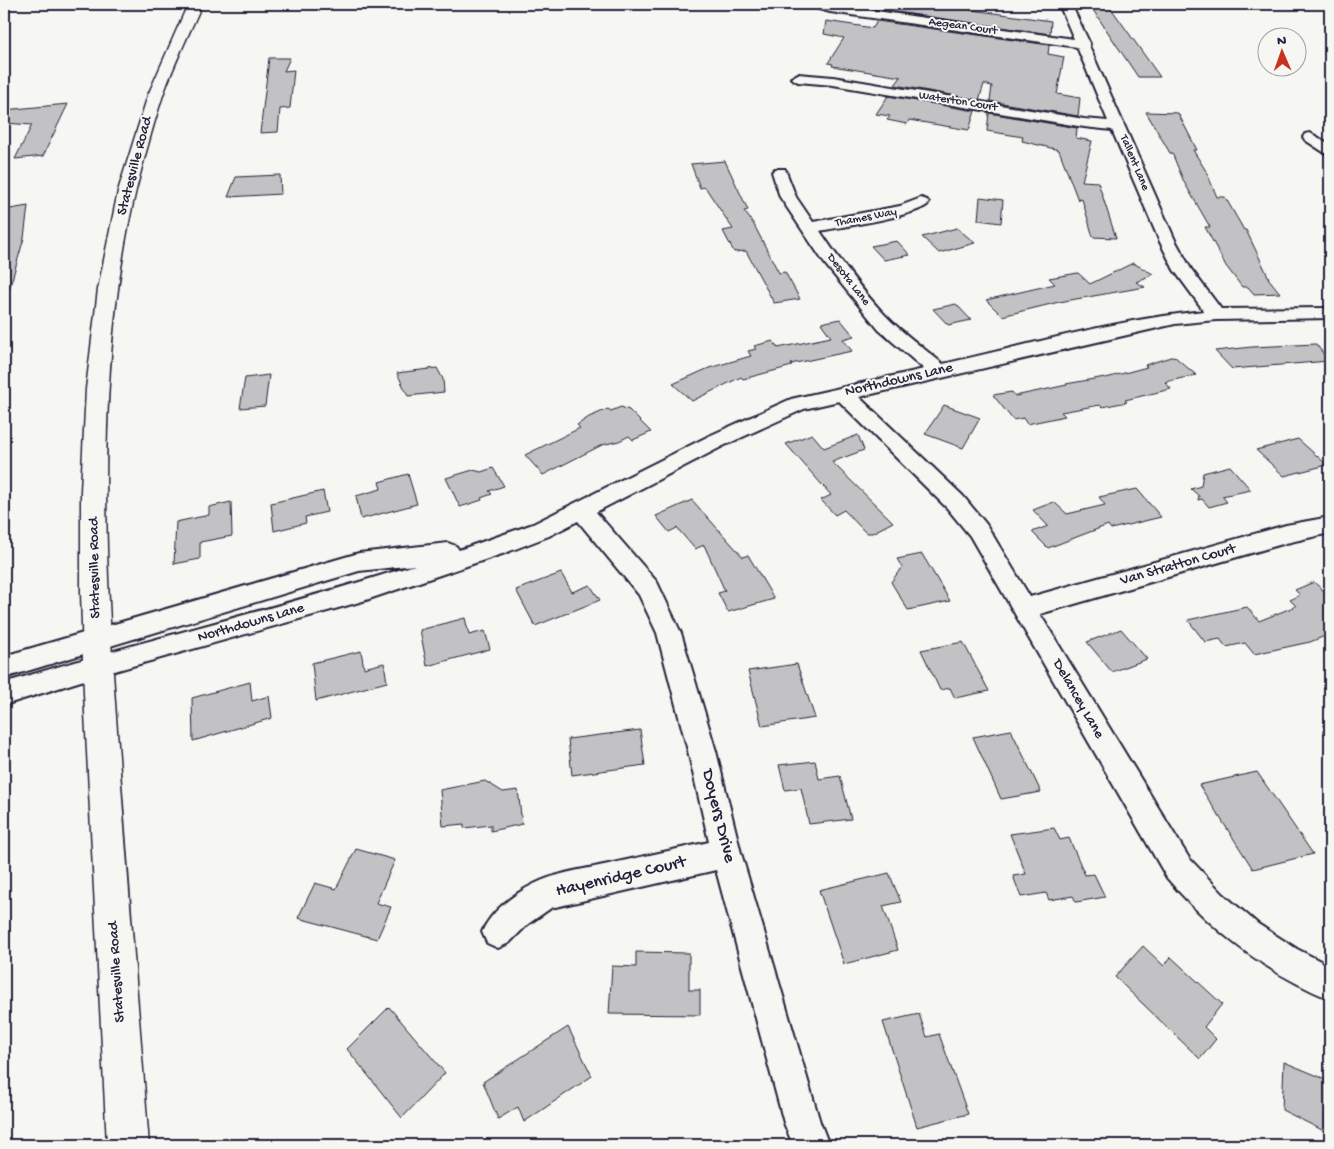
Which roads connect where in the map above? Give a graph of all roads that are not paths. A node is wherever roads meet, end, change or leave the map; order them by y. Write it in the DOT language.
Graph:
graph roads {
  1 [pos="195,4"];
  2 [pos="812,4"];
  3 [pos="1065,4"];
  4 [pos="1084,44"];
  5 [pos="798,78"];
  6 [pos="1119,126"];
  7 [pos="1310,137"];
  8 [pos="1330,150"];
  9 [pos="780,172"];
  10 [pos="921,203"];
  11 [pos="810,228"];
  12 [pos="1330,313"];
  13 [pos="1216,315"];
  14 [pos="939,371"];
  15 [pos="843,392"];
  16 [pos="581,509"];
  17 [pos="1330,525"];
  18 [pos="1026,608"];
  19 [pos="96,652"];
  20 [pos="4,667"];
  21 [pos="4,694"];
  22 [pos="726,853"];
  23 [pos="498,932"];
  24 [pos="1330,983"];
  25 [pos="128,1145"];
  26 [pos="811,1145"];
  1 -- 19 [label="main road, Statesville Road"];
  2 -- 4 [label="street, Aegean Court"];
  3 -- 4 [label="street, Tallent Lane"];
  4 -- 6 [label="street, Tallent Lane"];
  5 -- 6 [label="street, Waterton Court"];
  6 -- 13 [label="street, Tallent Lane"];
  7 -- 8 [label="street"];
  9 -- 11 [label="street, Desota Lane"];
  10 -- 11 [label="street, Thames Way"];
  11 -- 14 [label="street, Desota Lane"];
  12 -- 13 [label="street, Northdowns Lane"];
  13 -- 14 [label="street, Northdowns Lane"];
  14 -- 15 [label="street, Northdowns Lane"];
  15 -- 16 [label="street, Northdowns Lane"];
  15 -- 18 [label="street, Delancey Lane"];
  16 -- 19 [label="street, Northdowns Lane"];
  16 -- 22 [label="street, Doyers Drive"];
  17 -- 18 [label="street, Van Stratton Court"];
  18 -- 24 [label="street, Delancey Lane"];
  19 -- 20 [label="street, Northdowns Lane"];
  19 -- 21 [label="street, Northdowns Lane"];
  19 -- 25 [label="main road, Statesville Road"];
  22 -- 23 [label="street, Hayenridge Court"];
  22 -- 26 [label="street, Doyers Drive"];
}
